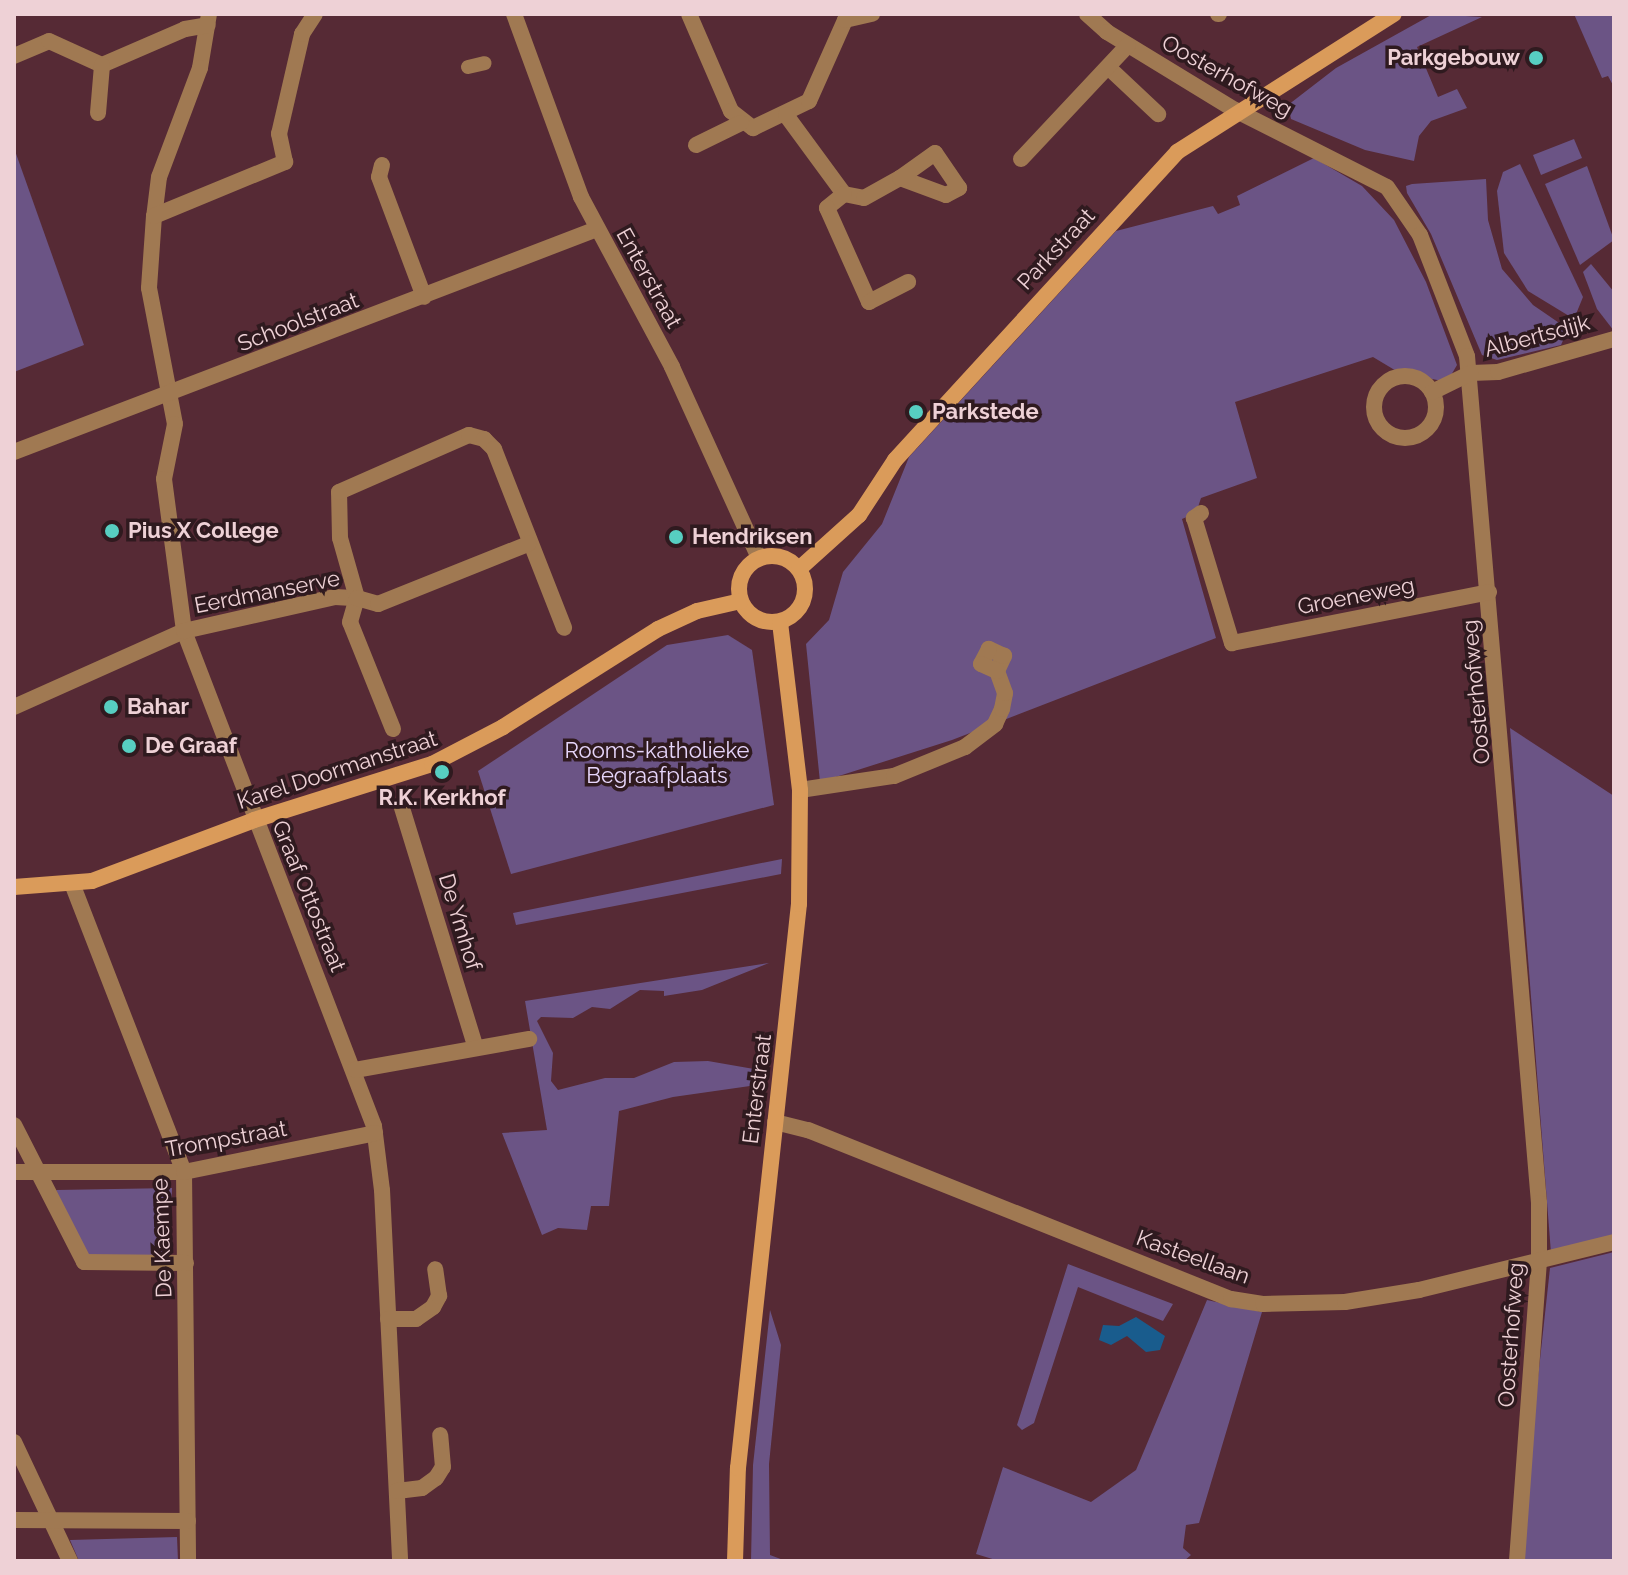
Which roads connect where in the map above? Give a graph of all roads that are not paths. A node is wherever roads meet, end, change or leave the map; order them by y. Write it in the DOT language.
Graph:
graph roads {
  1 [pos="315,14"];
  2 [pos="514,14"];
  3 [pos="689,14"];
  4 [pos="872,14"];
  5 [pos="1087,14"];
  6 [pos="1394,14"];
  7 [pos="842,17"];
  8 [pos="209,20"];
  9 [pos="1128,45"];
  10 [pos="14,56"];
  11 [pos="485,63"];
  12 [pos="102,65"];
  13 [pos="468,67"];
  14 [pos="1108,67"];
  15 [pos="1235,110"];
  16 [pos="98,113"];
  17 [pos="1158,114"];
  18 [pos="786,115"];
  19 [pos="741,123"];
  20 [pos="696,145"];
  21 [pos="1021,159"];
  22 [pos="382,165"];
  23 [pos="900,178"];
  24 [pos="844,194"];
  25 [pos="154,216"];
  26 [pos="597,229"];
  27 [pos="908,282"];
  28 [pos="424,297"];
  29 [pos="1614,339"];
  30 [pos="1471,373"];
  31 [pos="1432,392"];
  32 [pos="173,393"];
  33 [pos="14,452"];
  34 [pos="1201,513"];
  35 [pos="528,544"];
  36 [pos="759,558"];
  37 [pos="799,569"];
  38 [pos="1489,592"];
  39 [pos="357,598"];
  40 [pos="741,601"];
  41 [pos="780,622"];
  42 [pos="564,628"];
  43 [pos="184,631"];
  44 [pos="997,671"];
  45 [pos="14,707"];
  46 [pos="393,729"];
  47 [pos="800,790"];
  48 [pos="402,808"];
  49 [pos="254,820"];
  50 [pos="73,886"];
  51 [pos="14,887"];
  52 [pos="529,1039"];
  53 [pos="476,1048"];
  54 [pos="355,1070"];
  55 [pos="775,1122"];
  56 [pos="14,1125"];
  57 [pos="375,1133"];
  58 [pos="14,1172"];
  59 [pos="35,1172"];
  60 [pos="184,1172"];
  61 [pos="1614,1242"];
  62 [pos="1539,1261"];
  63 [pos="186,1263"];
  64 [pos="435,1269"];
  65 [pos="388,1319"];
  66 [pos="440,1435"];
  67 [pos="14,1442"];
  68 [pos="397,1491"];
  69 [pos="14,1520"];
  70 [pos="53,1520"];
  71 [pos="188,1521"];
  72 [pos="70,1561"];
  73 [pos="188,1561"];
  74 [pos="400,1561"];
  75 [pos="735,1561"];
  76 [pos="1517,1561"];
  1 -- 25 [label="street"];
  2 -- 26 [label="street, Enterstraat"];
  3 -- 19 [label="street"];
  4 -- 7 [label="street"];
  5 -- 9 [label="street, Oosterhofweg"];
  6 -- 15 [label="main road, Parkstraat"];
  7 -- 18 [label="street"];
  8 -- 12 [label="street, Graaf Ottostraat"];
  8 -- 25 [label="street, Graaf Ottostraat"];
  9 -- 14 [label="street"];
  9 -- 15 [label="street, Oosterhofweg"];
  10 -- 12 [label="street"];
  11 -- 13 [label="street"];
  12 -- 16 [label="street"];
  14 -- 17 [label="street"];
  14 -- 21 [label="street"];
  15 -- 30 [label="street, Oosterhofweg"];
  15 -- 37 [label="main road, Parkstraat"];
  18 -- 19 [label="street"];
  18 -- 24 [label="street"];
  19 -- 20 [label="street"];
  22 -- 28 [label="street"];
  23 -- 24 [label="street"];
  24 -- 27 [label="street"];
  25 -- 32 [label="street, Graaf Ottostraat"];
  26 -- 28 [label="street, Schoolstraat"];
  26 -- 36 [label="street, Enterstraat"];
  28 -- 32 [label="street, Schoolstraat"];
  29 -- 30 [label="street, Albertsdijk"];
  30 -- 31 [label="street, Albertsdijk"];
  30 -- 38 [label="street, Oosterhofweg"];
  32 -- 33 [label="street, Schoolstraat"];
  32 -- 43 [label="street, Graaf Ottostraat"];
  34 -- 38 [label="street, Groeneweg"];
  35 -- 39 [label="street, Eerdmanserve"];
  35 -- 39 [label="street, Eerdmanserve"];
  35 -- 42 [label="street, Eerdmanserve"];
  36 -- 37 [label="main road"];
  36 -- 40 [label="main road"];
  37 -- 41 [label="main road"];
  38 -- 62 [label="street, Oosterhofweg"];
  39 -- 43 [label="street, Eerdmanserve"];
  39 -- 46 [label="street, Eerdmanserve"];
  40 -- 41 [label="main road"];
  40 -- 49 [label="main road, Karel Doormanstraat"];
  41 -- 47 [label="main road, Enterstraat"];
  43 -- 45 [label="street, Eerdmanserve"];
  43 -- 49 [label="street, Graaf Ottostraat"];
  44 -- 47 [label="street"];
  47 -- 55 [label="main road, Enterstraat"];
  48 -- 53 [label="street, De Ymhof"];
  49 -- 50 [label="main road, Karel Doormanstraat"];
  49 -- 54 [label="street, Graaf Ottostraat"];
  50 -- 51 [label="main road, Karel Doormanstraat"];
  50 -- 60 [label="street, De Kaempe"];
  52 -- 53 [label="street"];
  53 -- 54 [label="street"];
  54 -- 57 [label="street, Graaf Ottostraat"];
  55 -- 62 [label="street, Kasteellaan"];
  55 -- 75 [label="main road, Enterstraat"];
  56 -- 59 [label="street"];
  57 -- 60 [label="street, Trompstraat"];
  57 -- 65 [label="street, Graaf Ottostraat"];
  58 -- 59 [label="street, Trompstraat"];
  59 -- 60 [label="street, Trompstraat"];
  59 -- 63 [label="street"];
  60 -- 63 [label="street, De Kaempe"];
  61 -- 62 [label="street, Kasteellaan"];
  62 -- 76 [label="street, Oosterhofweg"];
  63 -- 71 [label="street, De Kaempe"];
  64 -- 65 [label="street"];
  65 -- 68 [label="street, Graaf Ottostraat"];
  66 -- 68 [label="street"];
  67 -- 70 [label="street"];
  68 -- 74 [label="street, Graaf Ottostraat"];
  69 -- 70 [label="street"];
  70 -- 71 [label="street"];
  70 -- 72 [label="street"];
  71 -- 73 [label="street, De Kaempe"];
}
